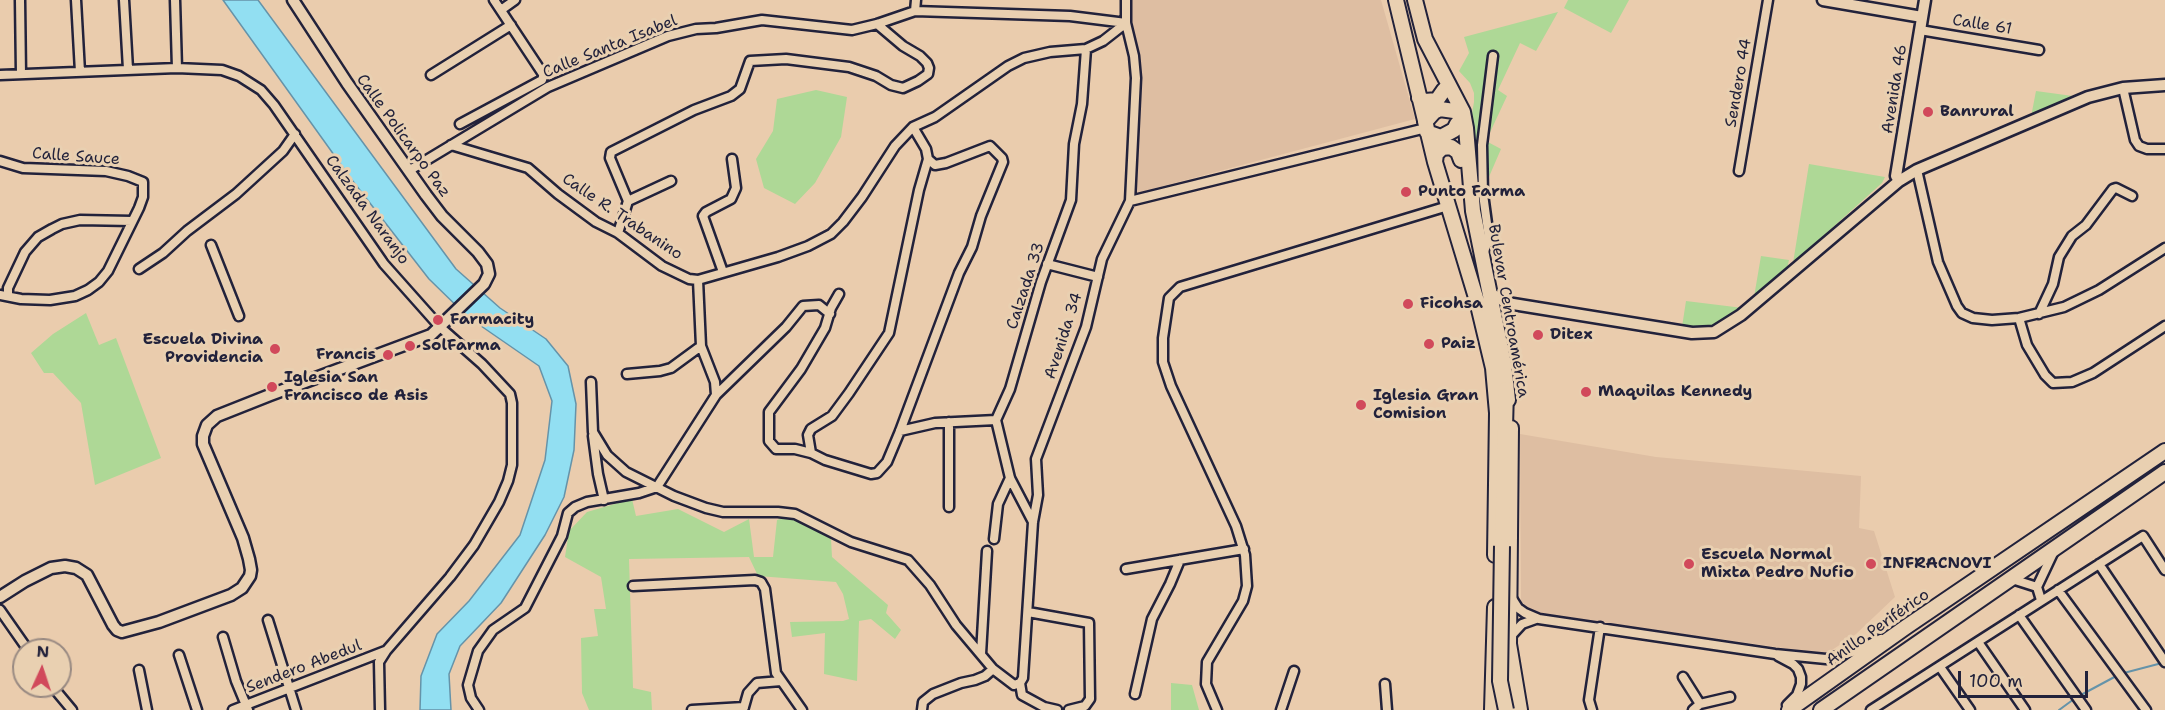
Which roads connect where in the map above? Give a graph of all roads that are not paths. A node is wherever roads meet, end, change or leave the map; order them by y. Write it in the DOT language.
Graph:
graph roads {
  1 [pos="20,0"];
  2 [pos="76,0"];
  3 [pos="124,0"];
  4 [pos="175,0"];
  5 [pos="293,0"];
  6 [pos="494,0"];
  7 [pos="515,0"];
  8 [pos="916,0"];
  9 [pos="1126,0"];
  10 [pos="1395,0"];
  11 [pos="1415,0"];
  12 [pos="1768,0"];
  13 [pos="1823,0"];
  14 [pos="1925,0"];
  15 [pos="501,10"];
  16 [pos="915,11"];
  17 [pos="1922,17"];
  18 [pos="1126,23"];
  19 [pos="877,24"];
  20 [pos="511,25"];
  21 [pos="1920,30"];
  22 [pos="1425,39"];
  23 [pos="1086,49"];
  24 [pos="2039,50"];
  25 [pos="1493,56"];
  26 [pos="177,68"];
  27 [pos="128,69"];
  28 [pos="80,72"];
  29 [pos="21,74"];
  30 [pos="0,75"];
  31 [pos="431,75"];
  32 [pos="2165,85"];
  33 [pos="2123,88"];
  34 [pos="1444,90"];
  35 [pos="1419,98"];
  36 [pos="1455,118"];
  37 [pos="460,124"];
  38 [pos="913,127"];
  39 [pos="1426,127"];
  40 [pos="295,134"];
  41 [pos="451,145"];
  42 [pos="2165,149"];
  43 [pos="732,159"];
  44 [pos="928,159"];
  45 [pos="1461,160"];
  46 [pos="0,161"];
  47 [pos="1434,162"];
  48 [pos="410,170"];
  49 [pos="1917,170"];
  50 [pos="1739,171"];
  51 [pos="671,181"];
  52 [pos="1899,181"];
  53 [pos="2133,196"];
  54 [pos="628,201"];
  55 [pos="1130,201"];
  56 [pos="1448,206"];
  57 [pos="132,221"];
  58 [pos="618,233"];
  59 [pos="212,244"];
  60 [pos="2165,248"];
  61 [pos="1481,257"];
  62 [pos="1047,264"];
  63 [pos="139,269"];
  64 [pos="723,272"];
  65 [pos="1098,277"];
  66 [pos="698,280"];
  67 [pos="839,294"];
  68 [pos="4,295"];
  69 [pos="1492,302"];
  70 [pos="1507,303"];
  71 [pos="830,314"];
  72 [pos="2039,314"];
  73 [pos="240,316"];
  74 [pos="2019,318"];
  75 [pos="442,324"];
  76 [pos="2165,326"];
  77 [pos="701,346"];
  78 [pos="627,374"];
  79 [pos="591,382"];
  80 [pos="1506,389"];
  81 [pos="716,395"];
  82 [pos="996,420"];
  83 [pos="949,422"];
  84 [pos="900,431"];
  85 [pos="592,432"];
  86 [pos="2165,451"];
  87 [pos="811,453"];
  88 [pos="2165,472"];
  89 [pos="1010,478"];
  90 [pos="657,487"];
  91 [pos="604,500"];
  92 [pos="949,507"];
  93 [pos="1033,522"];
  94 [pos="994,539"];
  95 [pos="1244,549"];
  96 [pos="2055,549"];
  97 [pos="987,551"];
  98 [pos="1180,560"];
  99 [pos="2099,564"];
  100 [pos="1126,569"];
  101 [pos="2165,570"];
  102 [pos="2012,579"];
  103 [pos="633,586"];
  104 [pos="2037,587"];
  105 [pos="2058,590"];
  106 [pos="1510,595"];
  107 [pos="0,597"];
  108 [pos="2041,600"];
  109 [pos="0,609"];
  110 [pos="1028,612"];
  111 [pos="2019,615"];
  112 [pos="1539,619"];
  113 [pos="268,620"];
  114 [pos="1600,627"];
  115 [pos="1906,627"];
  116 [pos="223,637"];
  117 [pos="19,638"];
  118 [pos="1509,641"];
  119 [pos="1978,642"];
  120 [pos="386,651"];
  121 [pos="981,654"];
  122 [pos="1775,654"];
  123 [pos="179,655"];
  124 [pos="2165,662"];
  125 [pos="1940,667"];
  126 [pos="993,669"];
  127 [pos="139,670"];
  128 [pos="1294,671"];
  129 [pos="1683,677"];
  130 [pos="781,681"];
  131 [pos="1020,683"];
  132 [pos="1385,684"];
  133 [pos="289,688"];
  134 [pos="1135,694"];
  135 [pos="1730,697"];
  136 [pos="62,698"];
  137 [pos="247,707"];
  138 [pos="1491,707"];
  139 [pos="1696,707"];
  140 [pos="746,708"];
  141 [pos="72,710"];
  142 [pos="147,710"];
  143 [pos="197,710"];
  144 [pos="233,710"];
  145 [pos="296,710"];
  146 [pos="380,710"];
  147 [pos="479,710"];
  148 [pos="693,710"];
  149 [pos="802,710"];
  150 [pos="922,710"];
  151 [pos="1057,710"];
  152 [pos="1069,710"];
  153 [pos="1217,710"];
  154 [pos="1281,710"];
  155 [pos="1387,710"];
  156 [pos="1505,710"];
  157 [pos="1520,710"];
  158 [pos="1592,710"];
  159 [pos="1783,710"];
  160 [pos="1789,710"];
  161 [pos="1821,710"];
  162 [pos="1871,710"];
  163 [pos="1970,710"];
  164 [pos="2025,710"];
  165 [pos="2086,710"];
  166 [pos="2146,710"];
  1 -- 29 [label="street"];
  2 -- 28 [label="street"];
  3 -- 27 [label="street"];
  4 -- 26 [label="street"];
  5 -- 48 [label="street, Calle Policarpo Paz"];
  6 -- 15 [label="street"];
  7 -- 15 [label="street"];
  8 -- 16 [label="street"];
  9 -- 18 [label="street, Avenida 34"];
  10 -- 35 [label="main road, Bulevar Centroamérica"];
  11 -- 22 [label="main road, Bulevar Centroamérica"];
  12 -- 50 [label="street, Sendero 44"];
  13 -- 17 [label="street"];
  14 -- 17 [label="street, Avenida 46"];
  15 -- 20 [label="street"];
  16 -- 18 [label="street, Calle Santa Isabel"];
  16 -- 19 [label="street, Calle Santa Isabel"];
  17 -- 21 [label="street, Avenida 46"];
  18 -- 23 [label="street"];
  18 -- 55 [label="street, Avenida 34"];
  19 -- 41 [label="street, Calle Santa Isabel"];
  19 -- 54 [label="street"];
  20 -- 31 [label="street"];
  20 -- 37 [label="street"];
  21 -- 24 [label="street, Calle 61"];
  21 -- 52 [label="street, Avenida 46"];
  22 -- 34 [label="main road"];
  22 -- 61 [label="main road, Bulevar Centroamérica"];
  23 -- 38 [label="street"];
  23 -- 62 [label="street, Calzada 33"];
  25 -- 61 [label="street"];
  26 -- 27 [label="street, Calzada Naranjo"];
  26 -- 40 [label="street, Calzada Naranjo"];
  27 -- 28 [label="street, Calzada Naranjo"];
  28 -- 29 [label="street, Calzada Naranjo"];
  29 -- 30 [label="street, Calzada Naranjo"];
  32 -- 33 [label="street"];
  33 -- 42 [label="street"];
  33 -- 49 [label="street"];
  34 -- 35 [label="main road"];
  34 -- 36 [label="main road"];
  35 -- 39 [label="main road, Bulevar Centroamérica"];
  36 -- 39 [label="main road"];
  36 -- 39 [label="main road"];
  36 -- 45 [label="main road"];
  38 -- 44 [label="street"];
  38 -- 64 [label="street"];
  39 -- 47 [label="main road, Bulevar Centroamérica"];
  39 -- 55 [label="street"];
  40 -- 63 [label="street"];
  40 -- 75 [label="street, Calzada Naranjo"];
  41 -- 48 [label="street, Calle Santa Isabel"];
  41 -- 58 [label="street, Calle R. Trabanino"];
  43 -- 64 [label="street"];
  44 -- 84 [label="street"];
  44 -- 87 [label="street"];
  45 -- 47 [label="main road"];
  45 -- 69 [label="main road"];
  46 -- 57 [label="street, Calle Sauce"];
  47 -- 56 [label="main road, Bulevar Centroamérica"];
  48 -- 75 [label="street, Calle Policarpo Paz"];
  49 -- 52 [label="street"];
  49 -- 74 [label="street"];
  51 -- 54 [label="street"];
  52 -- 70 [label="street"];
  53 -- 72 [label="street"];
  54 -- 58 [label="street"];
  55 -- 65 [label="street, Avenida 34"];
  56 -- 95 [label="street"];
  56 -- 138 [label="main road, Bulevar Centroamérica"];
  57 -- 68 [label="street, Calle Sauce"];
  57 -- 68 [label="street, Calle Sauce"];
  58 -- 66 [label="street, Calle R. Trabanino"];
  59 -- 73 [label="street"];
  60 -- 72 [label="street"];
  61 -- 69 [label="main road, Bulevar Centroamérica"];
  62 -- 65 [label="street"];
  62 -- 82 [label="street, Calzada 33"];
  64 -- 66 [label="street"];
  65 -- 93 [label="street, Avenida 34"];
  66 -- 77 [label="street"];
  67 -- 71 [label="street"];
  69 -- 70 [label="street"];
  69 -- 70 [label="street"];
  69 -- 80 [label="main road, Bulevar Centroamérica"];
  71 -- 81 [label="street"];
  71 -- 87 [label="street"];
  72 -- 74 [label="street"];
  74 -- 76 [label="street"];
  75 -- 107 [label="street"];
  75 -- 120 [label="street, Calzada Naranjo"];
  77 -- 78 [label="street"];
  77 -- 81 [label="street"];
  79 -- 85 [label="street"];
  80 -- 106 [label="main road, Bulevar Centroamérica"];
  80 -- 156 [label="main road, bridge"];
  81 -- 90 [label="street"];
  82 -- 83 [label="street"];
  82 -- 89 [label="street"];
  83 -- 84 [label="street"];
  83 -- 92 [label="street"];
  84 -- 87 [label="street"];
  85 -- 90 [label="street"];
  85 -- 91 [label="street"];
  86 -- 115 [label="main road, Anillo Periférico"];
  88 -- 96 [label="main road"];
  89 -- 93 [label="street"];
  89 -- 94 [label="street"];
  90 -- 91 [label="street"];
  90 -- 121 [label="street"];
  91 -- 147 [label="street"];
  93 -- 110 [label="street, Avenida 34"];
  95 -- 98 [label="street"];
  95 -- 153 [label="street"];
  96 -- 102 [label="main road"];
  96 -- 104 [label="street"];
  97 -- 121 [label="street"];
  98 -- 100 [label="street"];
  98 -- 134 [label="street"];
  99 -- 101 [label="street"];
  99 -- 105 [label="street"];
  99 -- 124 [label="street"];
  102 -- 104 [label="street"];
  102 -- 161 [label="main road"];
  103 -- 130 [label="street"];
  104 -- 108 [label="street"];
  105 -- 108 [label="street"];
  105 -- 166 [label="street"];
  106 -- 112 [label="street"];
  106 -- 118 [label="main road, Bulevar Centroamérica"];
  108 -- 111 [label="street"];
  109 -- 117 [label="street"];
  110 -- 131 [label="street, Avenida 34"];
  110 -- 152 [label="street"];
  111 -- 119 [label="street"];
  111 -- 165 [label="street"];
  112 -- 114 [label="street"];
  112 -- 118 [label="street"];
  113 -- 133 [label="street"];
  114 -- 122 [label="street"];
  114 -- 158 [label="street"];
  115 -- 122 [label="street"];
  115 -- 160 [label="main road, Anillo Periférico"];
  116 -- 137 [label="street"];
  118 -- 156 [label="main road"];
  118 -- 157 [label="main road, Bulevar Centroamérica"];
  119 -- 125 [label="street"];
  119 -- 164 [label="street"];
  120 -- 133 [label="street, Sendero Abedul"];
  120 -- 146 [label="street"];
  121 -- 126 [label="street"];
  122 -- 159 [label="street"];
  123 -- 143 [label="street"];
  125 -- 162 [label="street"];
  125 -- 163 [label="street"];
  126 -- 131 [label="street"];
  126 -- 150 [label="street"];
  127 -- 142 [label="street"];
  128 -- 154 [label="street"];
  129 -- 139 [label="street"];
  130 -- 140 [label="street"];
  130 -- 149 [label="street"];
  131 -- 151 [label="street"];
  132 -- 155 [label="street"];
  133 -- 137 [label="street, Sendero Abedul"];
  133 -- 145 [label="street"];
  135 -- 139 [label="street"];
  136 -- 141 [label="street"];
  137 -- 144 [label="street, Sendero Abedul"];
  140 -- 148 [label="street"];
}
